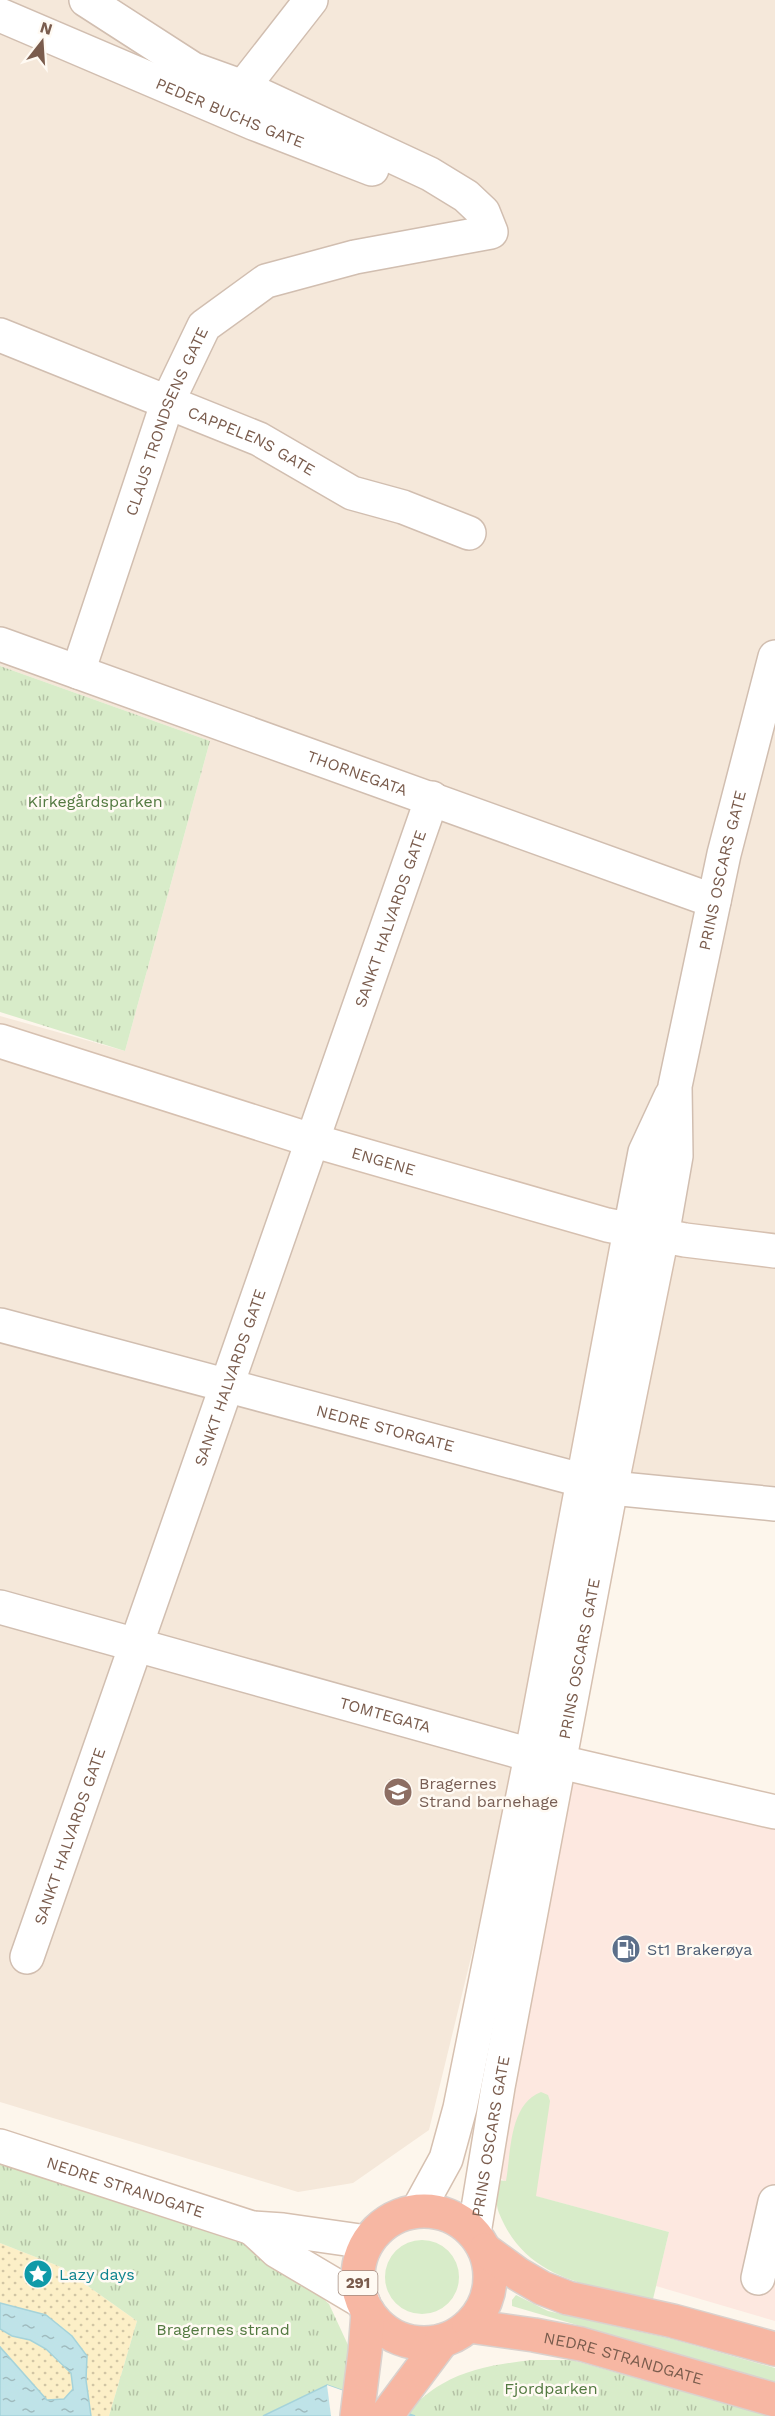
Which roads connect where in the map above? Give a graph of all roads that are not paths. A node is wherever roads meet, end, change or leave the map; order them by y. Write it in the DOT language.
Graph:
graph roads {
  1 [pos="86,0"];
  2 [pos="311,0"];
  3 [pos="0,15"];
  4 [pos="243,87"];
  5 [pos="466,196"];
  6 [pos="491,232"];
  7 [pos="0,335"];
  8 [pos="168,400"];
  9 [pos="469,533"];
  10 [pos="0,644"];
  11 [pos="775,657"];
  12 [pos="78,672"];
  13 [pos="432,798"];
  14 [pos="714,901"];
  15 [pos="0,1041"];
  16 [pos="675,1086"];
  17 [pos="311,1140"];
  18 [pos="630,1230"];
  19 [pos="662,1236"];
  20 [pos="775,1251"];
  21 [pos="0,1325"];
  22 [pos="226,1385"];
  23 [pos="597,1484"];
  24 [pos="775,1504"];
  25 [pos="0,1607"];
  26 [pos="135,1645"];
  27 [pos="546,1759"];
  28 [pos="775,1812"];
  29 [pos="27,1957"];
  30 [pos="0,2146"];
  31 [pos="775,2202"];
  32 [pos="418,2210"];
  33 [pos="252,2228"];
  34 [pos="480,2241"];
  35 [pos="367,2242"];
  36 [pos="758,2278"];
  37 [pos="365,2307"];
  38 [pos="455,2334"];
  39 [pos="775,2349"];
  40 [pos="775,2400"];
  41 [pos="358,2406"];
  42 [pos="389,2412"];
  1 -- 4 [label="street, PEDER BUCHS GATE"];
  2 -- 4 [label="street"];
  3 -- 5 [label="street, PEDER BUCHS GATE"];
  4 -- 5 [label="street, PEDER BUCHS GATE"];
  5 -- 6 [label="street, PEDER BUCHS GATE"];
  6 -- 8 [label="street, CLAUS TRONDSENS GATE"];
  7 -- 8 [label="street, CAPPELENS GATE"];
  8 -- 9 [label="street, CAPPELENS GATE"];
  8 -- 12 [label="street, CLAUS TRONDSENS GATE"];
  10 -- 12 [label="street, THORNEGATA"];
  11 -- 14 [label="street, PRINS OSCARS GATE"];
  12 -- 13 [label="street, THORNEGATA"];
  13 -- 14 [label="street, THORNEGATA"];
  13 -- 17 [label="street, SANKT HALVARDS GATE"];
  14 -- 16 [label="street, PRINS OSCARS GATE"];
  15 -- 17 [label="street, ENGENE"];
  16 -- 18 [label="street, PRINS OSCARS GATE"];
  16 -- 19 [label="street, PRINS OSCARS GATE"];
  17 -- 18 [label="street, ENGENE"];
  17 -- 22 [label="street, SANKT HALVARDS GATE"];
  18 -- 19 [label="street, ENGENE"];
  18 -- 23 [label="street, PRINS OSCARS GATE"];
  19 -- 20 [label="street, ENGENE"];
  19 -- 23 [label="street, PRINS OSCARS GATE"];
  21 -- 22 [label="street, NEDRE STORGATE"];
  22 -- 23 [label="street, NEDRE STORGATE"];
  22 -- 26 [label="street, SANKT HALVARDS GATE"];
  23 -- 24 [label="street, NEDRE STORGATE"];
  23 -- 27 [label="street, PRINS OSCARS GATE"];
  25 -- 26 [label="street, TOMTEGATA"];
  26 -- 27 [label="street, TOMTEGATA"];
  26 -- 29 [label="street, SANKT HALVARDS GATE"];
  27 -- 28 [label="street, TOMTEGATA"];
  27 -- 32 [label="street, PRINS OSCARS GATE"];
  27 -- 34 [label="street, PRINS OSCARS GATE"];
  30 -- 33 [label="street, NEDRE STRANDGATE"];
  31 -- 36 [label="street"];
  32 -- 34 [label="highway, 291"];
  32 -- 35 [label="highway, 291"];
  33 -- 35 [label="street, NEDRE STRANDGATE"];
  33 -- 37 [label="street, NEDRE STRANDGATE"];
  34 -- 38 [label="highway"];
  34 -- 39 [label="highway, 291"];
  35 -- 37 [label="highway, 291"];
  37 -- 38 [label="highway, 291"];
  37 -- 41 [label="highway, 291"];
  38 -- 40 [label="highway, NEDRE STRANDGATE / 291"];
  38 -- 42 [label="highway"];
}
